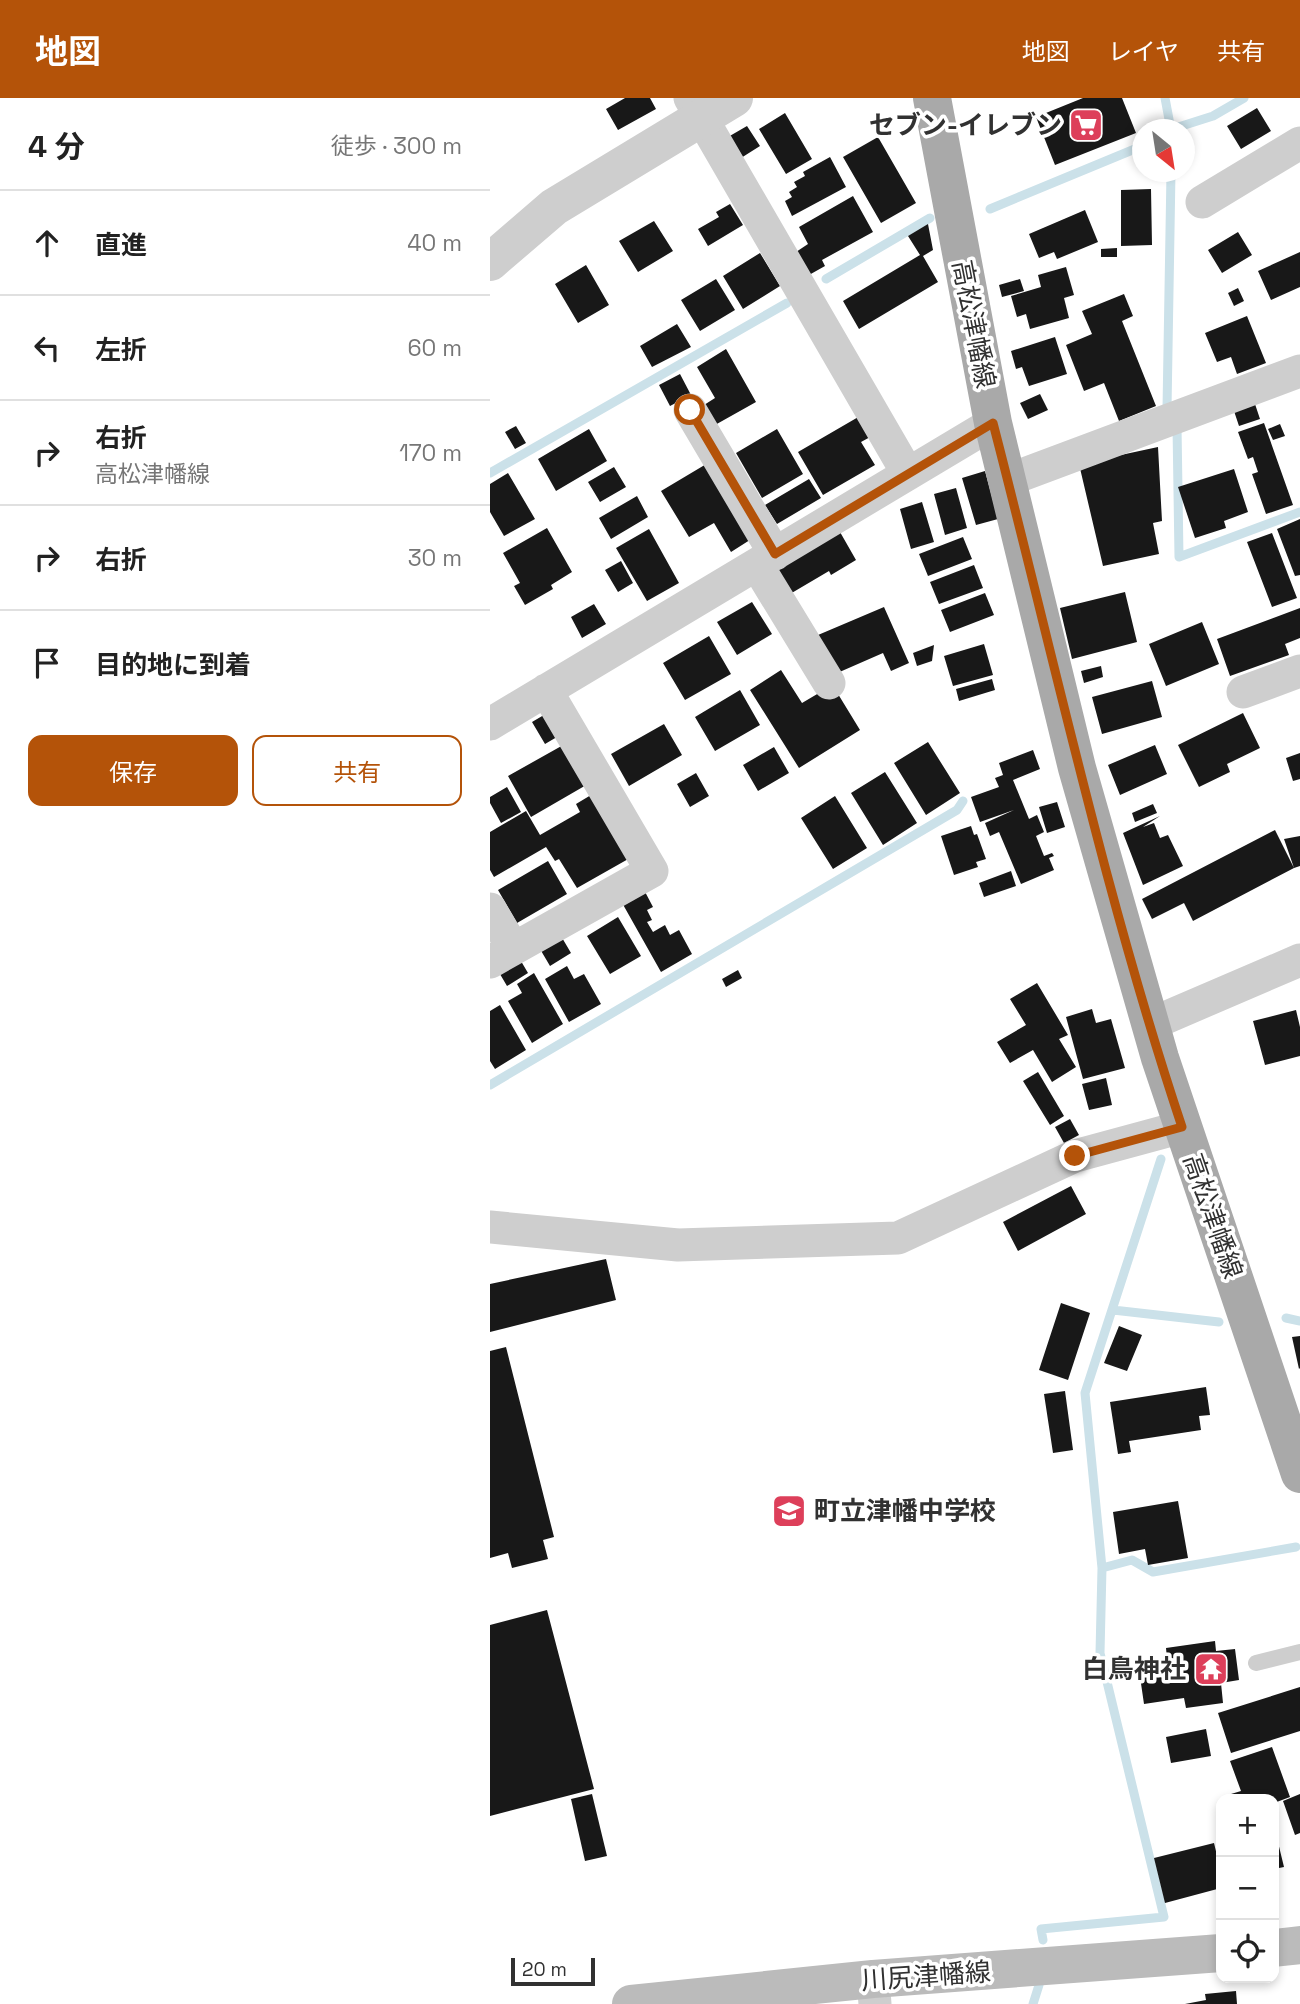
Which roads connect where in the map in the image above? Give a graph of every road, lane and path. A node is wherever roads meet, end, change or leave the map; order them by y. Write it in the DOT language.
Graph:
graph roads {
  1 [pos="734,98"];
  2 [pos="932,98"];
  3 [pos="695,107"];
  4 [pos="1300,143"];
  5 [pos="1202,202"];
  6 [pos="490,262"];
  7 [pos="1300,371"];
  8 [pos="690,410"];
  9 [pos="993,423"];
  10 [pos="908,474"];
  11 [pos="1008,480"];
  12 [pos="766,559"];
  13 [pos="1300,671"];
  14 [pos="829,683"];
  15 [pos="546,690"];
  16 [pos="1243,692"];
  17 [pos="490,724"];
  18 [pos="490,909"];
  19 [pos="502,955"];
  20 [pos="1300,960"];
  21 [pos="1151,1024"];
  22 [pos="1182,1127"];
  23 [pos="490,1227"];
  24 [pos="1300,1474"];
  25 [pos="1300,1652"];
  26 [pos="1256,1663"];
  27 [pos="1300,1945"];
  28 [pos="1279,1947"];
  29 [pos="1216,1954"];
  30 [pos="874,1992"];
  31 [pos="631,2004"];
  1 -- 3 [label="street"];
  2 -- 9 [label="main road, 高松津幡線"];
  3 -- 6 [label="street"];
  3 -- 10 [label="street"];
  4 -- 5 [label="street"];
  7 -- 11 [label="street"];
  8 -- 12 [label="street"];
  9 -- 10 [label="street"];
  9 -- 11 [label="main road, 高松津幡線"];
  10 -- 12 [label="street"];
  11 -- 21 [label="main road, 高松津幡線"];
  12 -- 14 [label="street"];
  12 -- 15 [label="street"];
  13 -- 16 [label="street"];
  15 -- 17 [label="street"];
  15 -- 19 [label="street"];
  18 -- 19 [label="street"];
  20 -- 21 [label="street"];
  21 -- 22 [label="main road, 高松津幡線"];
  22 -- 23 [label="street"];
  22 -- 24 [label="main road, 高松津幡線"];
  25 -- 26 [label="lane"];
  27 -- 28 [label="main road"];
  29 -- 30 [label="main road, 川尻津幡線"];
  30 -- 31 [label="main road, 川尻津幡線"];
}
